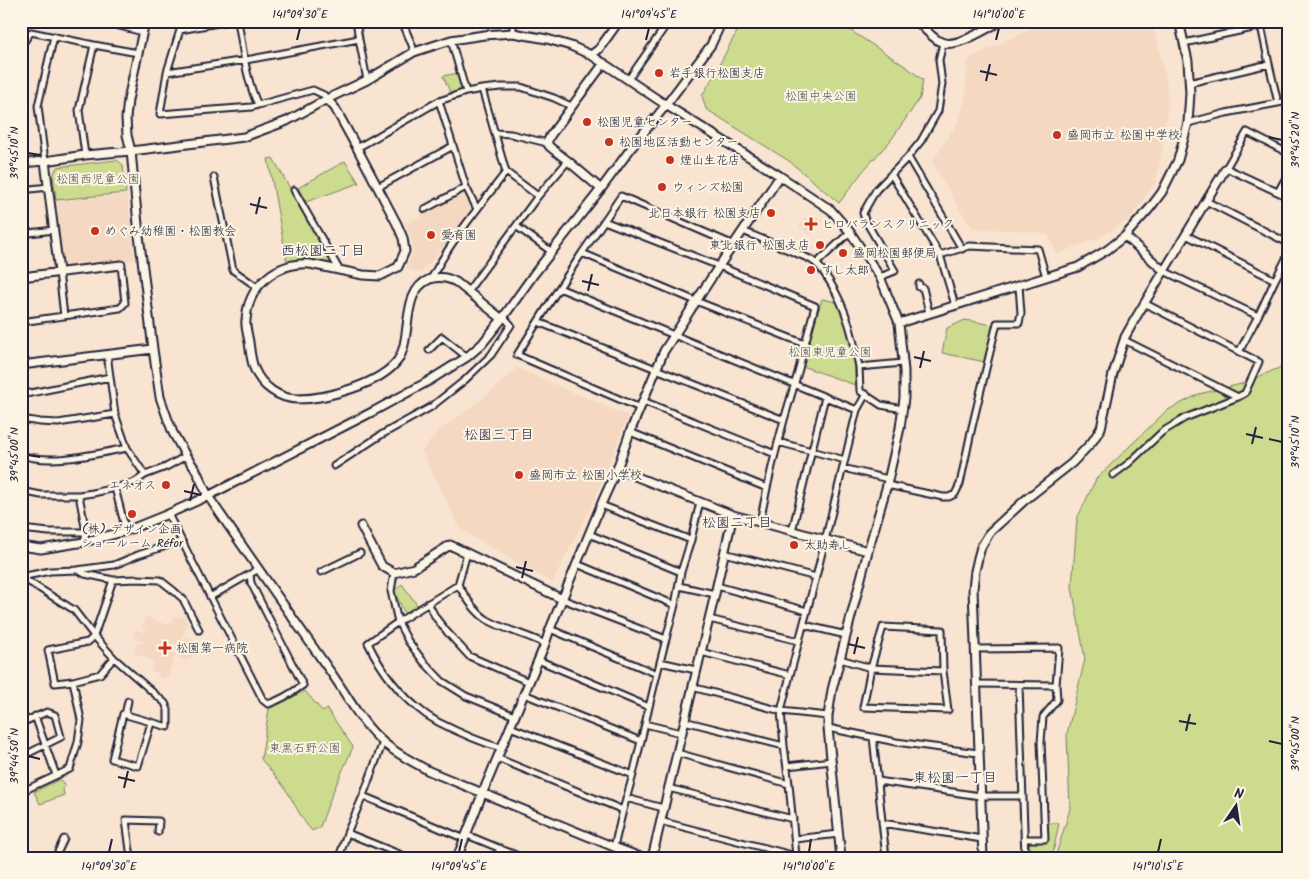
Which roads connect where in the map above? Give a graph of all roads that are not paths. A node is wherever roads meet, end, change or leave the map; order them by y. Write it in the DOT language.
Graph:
graph roads {
  1 [pos="104,21"];
  2 [pos="146,21"];
  3 [pos="182,21"];
  4 [pos="229,21"];
  5 [pos="238,21"];
  6 [pos="356,21"];
  7 [pos="402,21"];
  8 [pos="513,21"];
  9 [pos="619,21"];
  10 [pos="669,21"];
  11 [pos="722,21"];
  12 [pos="917,21"];
  13 [pos="984,21"];
  14 [pos="1001,21"];
  15 [pos="1179,21"];
  16 [pos="1261,24"];
  17 [pos="990,27"];
  18 [pos="180,30"];
  19 [pos="143,31"];
  20 [pos="513,33"];
  21 [pos="54,36"];
  22 [pos="359,39"];
  23 [pos="451,40"];
  24 [pos="943,43"];
  25 [pos="1184,43"];
  26 [pos="94,45"];
  27 [pos="21,46"];
  28 [pos="414,52"];
  29 [pos="138,53"];
  30 [pos="591,56"];
  31 [pos="246,60"];
  32 [pos="604,63"];
  33 [pos="1269,64"];
  34 [pos="167,72"];
  35 [pos="367,80"];
  36 [pos="628,80"];
  37 [pos="1189,82"];
  38 [pos="482,89"];
  39 [pos="466,92"];
  40 [pos="327,98"];
  41 [pos="439,101"];
  42 [pos="1288,101"];
  43 [pos="1278,103"];
  44 [pos="258,105"];
  45 [pos="571,106"];
  46 [pos="666,106"];
  47 [pos="1188,123"];
  48 [pos="496,133"];
  49 [pos="547,143"];
  50 [pos="453,146"];
  51 [pos="357,148"];
  52 [pos="131,151"];
  53 [pos="1287,151"];
  54 [pos="85,155"];
  55 [pos="908,157"];
  56 [pos="45,161"];
  57 [pos="568,161"];
  58 [pos="21,163"];
  59 [pos="1226,168"];
  60 [pos="506,172"];
  61 [pos="891,174"];
  62 [pos="1288,174"];
  63 [pos="780,176"];
  64 [pos="214,177"];
  65 [pos="49,187"];
  66 [pos="378,187"];
  67 [pos="466,187"];
  68 [pos="601,189"];
  69 [pos="21,190"];
  70 [pos="294,190"];
  71 [pos="1278,192"];
  72 [pos="538,196"];
  73 [pos="1288,197"];
  74 [pos="1206,201"];
  75 [pos="425,209"];
  76 [pos="477,209"];
  77 [pos="604,221"];
  78 [pos="516,226"];
  79 [pos="54,230"];
  80 [pos="743,231"];
  81 [pos="850,232"];
  82 [pos="21,234"];
  83 [pos="1186,234"];
  84 [pos="1125,236"];
  85 [pos="1288,242"];
  86 [pos="734,244"];
  87 [pos="962,249"];
  88 [pos="552,252"];
  89 [pos="582,253"];
  90 [pos="940,255"];
  91 [pos="1288,255"];
  92 [pos="818,263"];
  93 [pos="121,265"];
  94 [pos="719,266"];
  95 [pos="340,271"];
  96 [pos="1164,271"];
  97 [pos="58,272"];
  98 [pos="21,277"];
  99 [pos="880,277"];
  100 [pos="1046,277"];
  101 [pos="431,279"];
  102 [pos="1275,280"];
  103 [pos="919,284"];
  104 [pos="1019,286"];
  105 [pos="257,287"];
  106 [pos="559,288"];
  107 [pos="468,291"];
  108 [pos="696,301"];
  109 [pos="1144,303"];
  110 [pos="955,305"];
  111 [pos="929,313"];
  112 [pos="64,316"];
  113 [pos="1258,316"];
  114 [pos="503,318"];
  115 [pos="21,322"];
  116 [pos="538,322"];
  117 [pos="899,322"];
  118 [pos="675,336"];
  119 [pos="1124,340"];
  120 [pos="805,344"];
  121 [pos="153,349"];
  122 [pos="429,350"];
  123 [pos="1239,352"];
  124 [pos="107,354"];
  125 [pos="467,358"];
  126 [pos="903,363"];
  127 [pos="21,365"];
  128 [pos="859,367"];
  129 [pos="657,370"];
  130 [pos="110,377"];
  131 [pos="795,384"];
  132 [pos="866,394"];
  133 [pos="21,395"];
  134 [pos="825,397"];
  135 [pos="1238,397"];
  136 [pos="642,405"];
  137 [pos="903,409"];
  138 [pos="857,410"];
  139 [pos="115,414"];
  140 [pos="21,419"];
  141 [pos="784,420"];
  142 [pos="630,432"];
  143 [pos="778,442"];
  144 [pos="127,448"];
  145 [pos="812,451"];
  146 [pos="775,454"];
  147 [pos="21,455"];
  148 [pos="186,456"];
  149 [pos="845,460"];
  150 [pos="334,466"];
  151 [pos="843,468"];
  152 [pos="617,469"];
  153 [pos="145,475"];
  154 [pos="1113,475"];
  155 [pos="887,482"];
  156 [pos="115,488"];
  157 [pos="767,488"];
  158 [pos="21,491"];
  159 [pos="79,495"];
  160 [pos="208,496"];
  161 [pos="700,502"];
  162 [pos="601,505"];
  163 [pos="168,514"];
  164 [pos="733,515"];
  165 [pos="760,522"];
  166 [pos="361,526"];
  167 [pos="21,529"];
  168 [pos="126,531"];
  169 [pos="792,531"];
  170 [pos="86,532"];
  171 [pos="589,534"];
  172 [pos="691,540"];
  173 [pos="826,540"];
  174 [pos="181,541"];
  175 [pos="84,542"];
  176 [pos="21,546"];
  177 [pos="868,551"];
  178 [pos="360,553"];
  179 [pos="467,553"];
  180 [pos="724,553"];
  181 [pos="577,564"];
  182 [pos="259,569"];
  183 [pos="77,570"];
  184 [pos="321,572"];
  185 [pos="681,572"];
  186 [pos="250,574"];
  187 [pos="394,574"];
  188 [pos="21,577"];
  189 [pos="816,577"];
  190 [pos="113,580"];
  191 [pos="458,585"];
  192 [pos="679,586"];
  193 [pos="717,586"];
  194 [pos="716,594"];
  195 [pos="210,597"];
  196 [pos="562,599"];
  197 [pos="428,603"];
  198 [pos="674,606"];
  199 [pos="807,611"];
  200 [pos="709,619"];
  201 [pos="398,622"];
  202 [pos="804,625"];
  203 [pos="550,629"];
  204 [pos="200,630"];
  205 [pos="846,635"];
  206 [pos="94,636"];
  207 [pos="666,639"];
  208 [pos="799,642"];
  209 [pos="545,644"];
  210 [pos="975,649"];
  211 [pos="701,652"];
  212 [pos="114,658"];
  213 [pos="840,658"];
  214 [pos="538,660"];
  215 [pos="660,662"];
  216 [pos="872,668"];
  217 [pos="696,670"];
  218 [pos="943,671"];
  219 [pos="657,674"];
  220 [pos="790,675"];
  221 [pos="73,681"];
  222 [pos="529,682"];
  223 [pos="976,684"];
  224 [pos="1019,685"];
  225 [pos="1056,685"];
  226 [pos="692,688"];
  227 [pos="524,694"];
  228 [pos="128,702"];
  229 [pos="649,707"];
  230 [pos="781,711"];
  231 [pos="125,715"];
  232 [pos="35,716"];
  233 [pos="515,716"];
  234 [pos="828,716"];
  235 [pos="684,721"];
  236 [pos="21,723"];
  237 [pos="150,723"];
  238 [pos="645,724"];
  239 [pos="510,727"];
  240 [pos="828,728"];
  241 [pos="681,733"];
  242 [pos="873,737"];
  243 [pos="641,741"];
  244 [pos="383,742"];
  245 [pos="45,745"];
  246 [pos="784,746"];
  247 [pos="502,748"];
  248 [pos="676,753"];
  249 [pos="978,753"];
  250 [pos="21,756"];
  251 [pos="497,758"];
  252 [pos="832,761"];
  253 [pos="787,766"];
  254 [pos="56,775"];
  255 [pos="633,775"];
  256 [pos="878,781"];
  257 [pos="789,784"];
  258 [pos="668,788"];
  259 [pos="21,792"];
  260 [pos="483,792"];
  261 [pos="362,796"];
  262 [pos="980,796"];
  263 [pos="1023,796"];
  264 [pos="626,798"];
  265 [pos="664,808"];
  266 [pos="623,810"];
  267 [pos="793,819"];
  268 [pos="660,821"];
  269 [pos="882,823"];
  270 [pos="158,832"];
  271 [pos="348,833"];
  272 [pos="838,834"];
  273 [pos="466,837"];
  274 [pos="64,839"];
  275 [pos="795,839"];
  276 [pos="982,839"];
  277 [pos="1024,840"];
  278 [pos="614,847"];
  279 [pos="500,848"];
  280 [pos="796,857"];
  281 [pos="55,858"];
  282 [pos="131,858"];
  283 [pos="339,858"];
  284 [pos="409,858"];
  285 [pos="457,858"];
  286 [pos="496,858"];
  287 [pos="523,858"];
  288 [pos="643,858"];
  289 [pos="652,858"];
  290 [pos="841,858"];
  291 [pos="886,858"];
  292 [pos="983,858"];
  293 [pos="1025,858"];
  1 -- 19 [label="street"];
  2 -- 19 [label="street"];
  3 -- 18 [label="street"];
  4 -- 18 [label="street"];
  5 -- 31 [label="street"];
  6 -- 22 [label="street"];
  7 -- 28 [label="street"];
  8 -- 20 [label="street"];
  9 -- 30 [label="street"];
  10 -- 36 [label="street"];
  11 -- 46 [label="street"];
  12 -- 24 [label="street"];
  13 -- 17 [label="street"];
  14 -- 17 [label="street"];
  15 -- 25 [label="street"];
  16 -- 25 [label="street"];
  16 -- 33 [label="street"];
  17 -- 24 [label="street"];
  18 -- 34 [label="street"];
  19 -- 29 [label="street"];
  20 -- 23 [label="street"];
  20 -- 30 [label="street"];
  21 -- 26 [label="street"];
  21 -- 27 [label="street"];
  21 -- 56 [label="street"];
  22 -- 31 [label="street"];
  22 -- 35 [label="street"];
  23 -- 28 [label="street"];
  23 -- 39 [label="street"];
  24 -- 55 [label="street"];
  25 -- 37 [label="street"];
  26 -- 29 [label="street"];
  26 -- 54 [label="street"];
  28 -- 35 [label="street"];
  29 -- 52 [label="street"];
  30 -- 32 [label="street"];
  31 -- 34 [label="street"];
  31 -- 44 [label="street"];
  32 -- 36 [label="street"];
  32 -- 45 [label="street"];
  33 -- 37 [label="street"];
  33 -- 43 [label="street"];
  34 -- 44 [label="street"];
  35 -- 40 [label="street"];
  36 -- 46 [label="street"];
  37 -- 47 [label="street"];
  38 -- 39 [label="street"];
  38 -- 45 [label="street"];
  38 -- 48 [label="street"];
  39 -- 41 [label="street"];
  40 -- 44 [label="street"];
  40 -- 51 [label="street"];
  40 -- 52 [label="street"];
  41 -- 50 [label="street"];
  41 -- 51 [label="street"];
  42 -- 43 [label="street"];
  43 -- 47 [label="street"];
  45 -- 49 [label="street"];
  46 -- 63 [label="street"];
  46 -- 68 [label="street"];
  47 -- 84 [label="street"];
  48 -- 49 [label="street"];
  48 -- 60 [label="street"];
  49 -- 57 [label="street"];
  50 -- 66 [label="street"];
  50 -- 67 [label="street"];
  51 -- 66 [label="street"];
  52 -- 54 [label="street"];
  52 -- 121 [label="street"];
  53 -- 59 [label="street"];
  54 -- 56 [label="street"];
  55 -- 61 [label="street"];
  55 -- 87 [label="street"];
  56 -- 58 [label="street"];
  56 -- 65 [label="street"];
  57 -- 68 [label="street"];
  57 -- 72 [label="street"];
  59 -- 71 [label="street"];
  59 -- 74 [label="street"];
  60 -- 72 [label="street"];
  60 -- 76 [label="street"];
  61 -- 90 [label="street"];
  61 -- 99 [label="street"];
  62 -- 71 [label="street"];
  63 -- 80 [label="street"];
  63 -- 81 [label="street"];
  64 -- 105 [label="street"];
  65 -- 69 [label="street"];
  65 -- 79 [label="street"];
  66 -- 95 [label="street"];
  67 -- 75 [label="street"];
  67 -- 76 [label="street"];
  68 -- 88 [label="street"];
  70 -- 95 [label="street"];
  71 -- 73 [label="street"];
  72 -- 78 [label="street"];
  74 -- 83 [label="street"];
  74 -- 85 [label="street"];
  76 -- 101 [label="street"];
  77 -- 86 [label="street"];
  77 -- 89 [label="street"];
  77 -- 94 [label="street"];
  78 -- 88 [label="street"];
  78 -- 107 [label="street"];
  79 -- 82 [label="street"];
  79 -- 97 [label="street"];
  80 -- 86 [label="street"];
  80 -- 92 [label="street"];
  81 -- 92 [label="street"];
  81 -- 99 [label="street"];
  83 -- 96 [label="street"];
  83 -- 102 [label="street"];
  84 -- 96 [label="street"];
  84 -- 100 [label="street"];
  86 -- 94 [label="street"];
  87 -- 90 [label="street"];
  87 -- 100 [label="street"];
  88 -- 114 [label="street"];
  89 -- 106 [label="street"];
  89 -- 108 [label="street"];
  90 -- 110 [label="street"];
  91 -- 102 [label="street"];
  92 -- 128 [label="street"];
  93 -- 97 [label="street"];
  93 -- 112 [label="street"];
  94 -- 108 [label="street"];
  94 -- 120 [label="street"];
  95 -- 105 [label="street"];
  96 -- 109 [label="street"];
  96 -- 113 [label="street"];
  97 -- 98 [label="street"];
  97 -- 112 [label="street"];
  99 -- 117 [label="street"];
  100 -- 104 [label="street"];
  101 -- 105 [label="street"];
  101 -- 107 [label="street"];
  102 -- 113 [label="street"];
  103 -- 111 [label="street"];
  104 -- 110 [label="street"];
  104 -- 155 [label="street"];
  106 -- 116 [label="street"];
  106 -- 118 [label="street"];
  107 -- 114 [label="street"];
  108 -- 118 [label="street"];
  108 -- 120 [label="street"];
  109 -- 119 [label="street"];
  109 -- 123 [label="street"];
  110 -- 111 [label="street"];
  111 -- 117 [label="street"];
  112 -- 115 [label="street"];
  113 -- 123 [label="street"];
  114 -- 125 [label="street"];
  114 -- 150 [label="street"];
  116 -- 129 [label="street"];
  116 -- 136 [label="street"];
  117 -- 126 [label="street"];
  118 -- 129 [label="street"];
  118 -- 131 [label="street"];
  119 -- 135 [label="street"];
  119 -- 210 [label="street"];
  120 -- 131 [label="street"];
  121 -- 124 [label="street"];
  121 -- 148 [label="street"];
  122 -- 125 [label="street"];
  123 -- 135 [label="street"];
  124 -- 127 [label="street"];
  124 -- 130 [label="street"];
  125 -- 160 [label="street"];
  126 -- 128 [label="street"];
  126 -- 137 [label="street"];
  128 -- 132 [label="street"];
  129 -- 136 [label="street"];
  129 -- 141 [label="street"];
  130 -- 133 [label="street"];
  130 -- 139 [label="street"];
  131 -- 134 [label="street"];
  131 -- 141 [label="street"];
  132 -- 137 [label="street"];
  132 -- 138 [label="street"];
  134 -- 138 [label="street"];
  134 -- 145 [label="street"];
  135 -- 154 [label="street"];
  136 -- 142 [label="street"];
  136 -- 146 [label="street"];
  137 -- 155 [label="street"];
  138 -- 149 [label="street"];
  139 -- 140 [label="street"];
  139 -- 144 [label="street"];
  141 -- 143 [label="street"];
  142 -- 152 [label="street"];
  142 -- 157 [label="street"];
  143 -- 145 [label="street"];
  143 -- 146 [label="street"];
  144 -- 147 [label="street"];
  144 -- 153 [label="street"];
  145 -- 149 [label="street"];
  145 -- 169 [label="street"];
  146 -- 157 [label="street"];
  148 -- 153 [label="street"];
  148 -- 160 [label="street"];
  149 -- 151 [label="street"];
  151 -- 155 [label="street"];
  151 -- 173 [label="street"];
  152 -- 161 [label="street"];
  152 -- 162 [label="street"];
  153 -- 156 [label="street"];
  155 -- 177 [label="street"];
  156 -- 159 [label="street"];
  156 -- 168 [label="street"];
  157 -- 165 [label="street"];
  158 -- 159 [label="street"];
  159 -- 170 [label="street"];
  160 -- 163 [label="street"];
  160 -- 182 [label="street"];
  161 -- 164 [label="street"];
  161 -- 172 [label="street"];
  162 -- 171 [label="street"];
  162 -- 172 [label="street"];
  163 -- 168 [label="street"];
  163 -- 174 [label="street"];
  164 -- 165 [label="street"];
  164 -- 180 [label="street"];
  165 -- 169 [label="street"];
  166 -- 187 [label="street"];
  167 -- 170 [label="street"];
  168 -- 175 [label="street"];
  169 -- 173 [label="street"];
  170 -- 175 [label="street"];
  171 -- 181 [label="street"];
  171 -- 185 [label="street"];
  172 -- 185 [label="street"];
  173 -- 177 [label="street"];
  173 -- 189 [label="street"];
  174 -- 183 [label="street"];
  174 -- 195 [label="street"];
  175 -- 176 [label="street"];
  177 -- 205 [label="street"];
  178 -- 184 [label="street"];
  179 -- 187 [label="street"];
  179 -- 191 [label="street"];
  179 -- 196 [label="street"];
  180 -- 189 [label="street"];
  180 -- 193 [label="street"];
  181 -- 196 [label="street"];
  181 -- 198 [label="street"];
  182 -- 186 [label="street"];
  182 -- 244 [label="street"];
  183 -- 188 [label="street"];
  183 -- 190 [label="street"];
  185 -- 192 [label="street"];
  186 -- 195 [label="street"];
  186 -- 195 [label="street"];
  187 -- 201 [label="street"];
  188 -- 206 [label="street"];
  189 -- 199 [label="street"];
  190 -- 204 [label="street"];
  190 -- 206 [label="street"];
  191 -- 197 [label="street"];
  191 -- 209 [label="street"];
  192 -- 194 [label="street"];
  192 -- 198 [label="street"];
  193 -- 194 [label="street"];
  193 -- 199 [label="street"];
  194 -- 200 [label="street"];
  196 -- 203 [label="street"];
  196 -- 207 [label="street"];
  197 -- 201 [label="street"];
  197 -- 222 [label="street"];
  198 -- 207 [label="street"];
  199 -- 202 [label="street"];
  200 -- 208 [label="street"];
  200 -- 211 [label="street"];
  201 -- 233 [label="street"];
  201 -- 247 [label="street"];
  202 -- 205 [label="street"];
  202 -- 208 [label="street"];
  203 -- 209 [label="street"];
  203 -- 219 [label="street"];
  205 -- 213 [label="street"];
  206 -- 212 [label="street"];
  206 -- 221 [label="street"];
  207 -- 215 [label="street"];
  208 -- 220 [label="street"];
  209 -- 214 [label="street"];
  210 -- 223 [label="street"];
  210 -- 225 [label="street"];
  211 -- 217 [label="street"];
  211 -- 220 [label="street"];
  212 -- 221 [label="street"];
  212 -- 237 [label="street"];
  213 -- 216 [label="street"];
  213 -- 234 [label="street"];
  214 -- 222 [label="street"];
  214 -- 229 [label="street"];
  215 -- 217 [label="street"];
  215 -- 219 [label="street"];
  216 -- 218 [label="street"];
  216 -- 218 [label="street"];
  216 -- 218 [label="street"];
  217 -- 226 [label="street"];
  219 -- 229 [label="street"];
  220 -- 230 [label="street"];
  221 -- 254 [label="street"];
  222 -- 227 [label="street"];
  223 -- 224 [label="street"];
  223 -- 249 [label="street"];
  224 -- 225 [label="street"];
  224 -- 263 [label="street"];
  225 -- 277 [label="street"];
  226 -- 230 [label="street"];
  226 -- 235 [label="street"];
  227 -- 233 [label="street"];
  227 -- 243 [label="street"];
  228 -- 231 [label="street"];
  229 -- 238 [label="street"];
  230 -- 234 [label="street"];
  230 -- 246 [label="street"];
  231 -- 237 [label="street"];
  231 -- 237 [label="street"];
  232 -- 236 [label="street"];
  232 -- 245 [label="street"];
  232 -- 245 [label="street"];
  233 -- 239 [label="street"];
  234 -- 240 [label="street"];
  235 -- 241 [label="street"];
  235 -- 246 [label="street"];
  238 -- 241 [label="street"];
  238 -- 243 [label="street"];
  239 -- 247 [label="street"];
  239 -- 255 [label="street"];
  240 -- 242 [label="street"];
  240 -- 252 [label="street"];
  241 -- 248 [label="street"];
  242 -- 249 [label="street"];
  242 -- 256 [label="street"];
  243 -- 255 [label="street"];
  244 -- 260 [label="street"];
  244 -- 261 [label="street"];
  245 -- 250 [label="street"];
  245 -- 254 [label="street"];
  246 -- 253 [label="street"];
  247 -- 251 [label="street"];
  248 -- 257 [label="street"];
  248 -- 258 [label="street"];
  249 -- 262 [label="street"];
  251 -- 260 [label="street"];
  251 -- 266 [label="street"];
  252 -- 253 [label="street"];
  252 -- 272 [label="street"];
  253 -- 257 [label="street"];
  254 -- 259 [label="street"];
  255 -- 264 [label="street"];
  256 -- 262 [label="street"];
  256 -- 269 [label="street"];
  257 -- 267 [label="street"];
  258 -- 265 [label="street"];
  258 -- 267 [label="street"];
  260 -- 273 [label="street"];
  260 -- 278 [label="street"];
  261 -- 271 [label="street"];
  261 -- 273 [label="street"];
  262 -- 263 [label="street"];
  262 -- 276 [label="street"];
  263 -- 277 [label="street"];
  264 -- 265 [label="street"];
  264 -- 266 [label="street"];
  265 -- 268 [label="street"];
  266 -- 278 [label="street"];
  267 -- 275 [label="street"];
  268 -- 280 [label="street"];
  268 -- 289 [label="street"];
  269 -- 276 [label="street"];
  269 -- 291 [label="street"];
  270 -- 282 [label="street"];
  271 -- 283 [label="street"];
  271 -- 284 [label="street"];
  272 -- 275 [label="street"];
  272 -- 290 [label="street"];
  273 -- 279 [label="street"];
  273 -- 285 [label="street"];
  274 -- 281 [label="street"];
  275 -- 280 [label="street"];
  276 -- 292 [label="street"];
  277 -- 293 [label="street"];
  278 -- 288 [label="street"];
  279 -- 286 [label="street"];
  279 -- 287 [label="street"];
}
